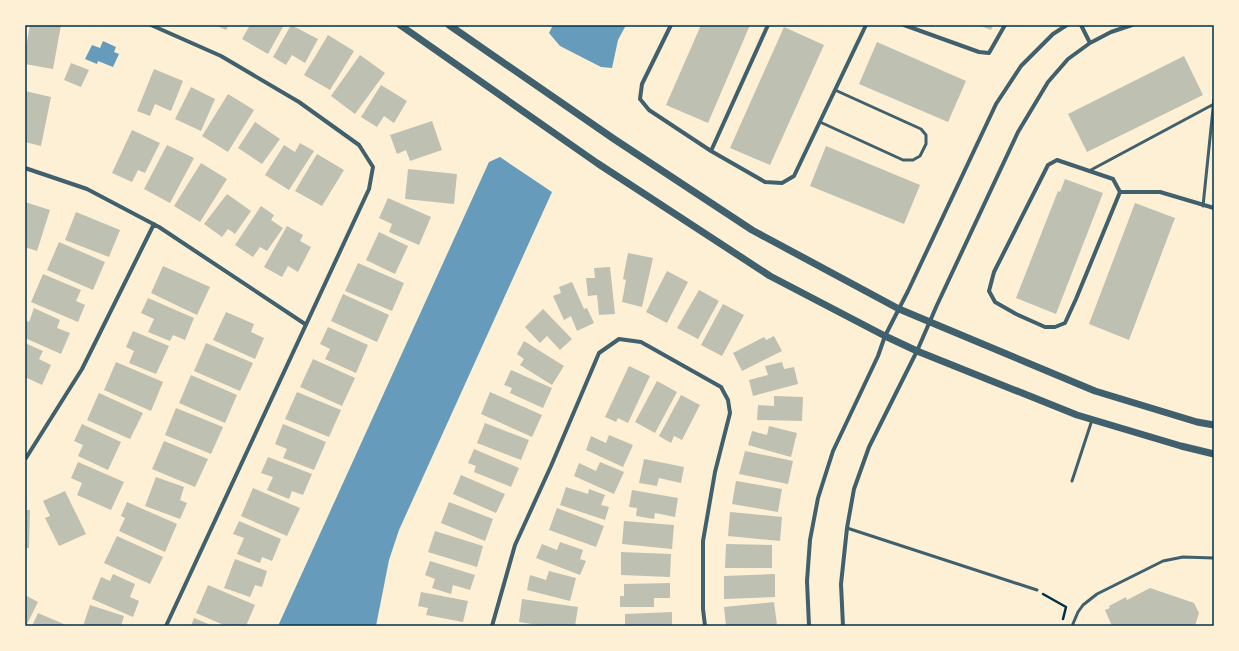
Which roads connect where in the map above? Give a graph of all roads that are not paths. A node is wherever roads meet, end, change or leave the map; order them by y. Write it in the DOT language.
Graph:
graph roads {
  1 [pos="152,25"];
  2 [pos="400,25"];
  3 [pos="449,25"];
  4 [pos="671,25"];
  5 [pos="768,25"];
  6 [pos="866,25"];
  7 [pos="904,25"];
  8 [pos="1005,25"];
  9 [pos="1067,25"];
  10 [pos="1081,25"];
  11 [pos="1132,25"];
  12 [pos="1090,43"];
  13 [pos="835,90"];
  14 [pos="1214,99"];
  15 [pos="1214,104"];
  16 [pos="820,122"];
  17 [pos="711,151"];
  18 [pos="25,168"];
  19 [pos="1089,171"];
  20 [pos="1120,192"];
  21 [pos="1203,206"];
  22 [pos="1214,208"];
  23 [pos="154,224"];
  24 [pos="899,309"];
  25 [pos="930,322"];
  26 [pos="305,324"];
  27 [pos="885,336"];
  28 [pos="917,350"];
  29 [pos="1092,420"];
  30 [pos="1214,426"];
  31 [pos="1214,454"];
  32 [pos="26,458"];
  33 [pos="1072,481"];
  34 [pos="847,528"];
  35 [pos="1214,558"];
  36 [pos="1037,590"];
  37 [pos="166,626"];
  38 [pos="492,626"];
  39 [pos="705,626"];
  40 [pos="809,626"];
  41 [pos="843,626"];
  42 [pos="1072,626"];
  1 -- 26 [label="street"];
  2 -- 27 [label="street"];
  3 -- 24 [label="street"];
  4 -- 17 [label="street"];
  5 -- 17 [label="street"];
  6 -- 13 [label="street"];
  7 -- 8 [label="street"];
  9 -- 24 [label="street"];
  10 -- 12 [label="street"];
  11 -- 12 [label="street"];
  12 -- 25 [label="street"];
  13 -- 16 [label="street"];
  13 -- 16 [label="lane"];
  14 -- 15 [label="lane"];
  15 -- 19 [label="lane"];
  15 -- 21 [label="lane"];
  16 -- 17 [label="street"];
  18 -- 23 [label="street"];
  19 -- 20 [label="street"];
  19 -- 20 [label="street"];
  20 -- 21 [label="street"];
  21 -- 22 [label="street"];
  23 -- 26 [label="street"];
  23 -- 32 [label="street"];
  24 -- 25 [label="street"];
  24 -- 27 [label="street"];
  25 -- 28 [label="street"];
  25 -- 30 [label="street"];
  26 -- 37 [label="street"];
  27 -- 28 [label="street"];
  27 -- 40 [label="street"];
  28 -- 29 [label="street"];
  28 -- 34 [label="street"];
  29 -- 31 [label="street"];
  29 -- 33 [label="lane"];
  34 -- 36 [label="lane"];
  34 -- 41 [label="street"];
  35 -- 42 [label="lane"];
  38 -- 39 [label="street"];
}
